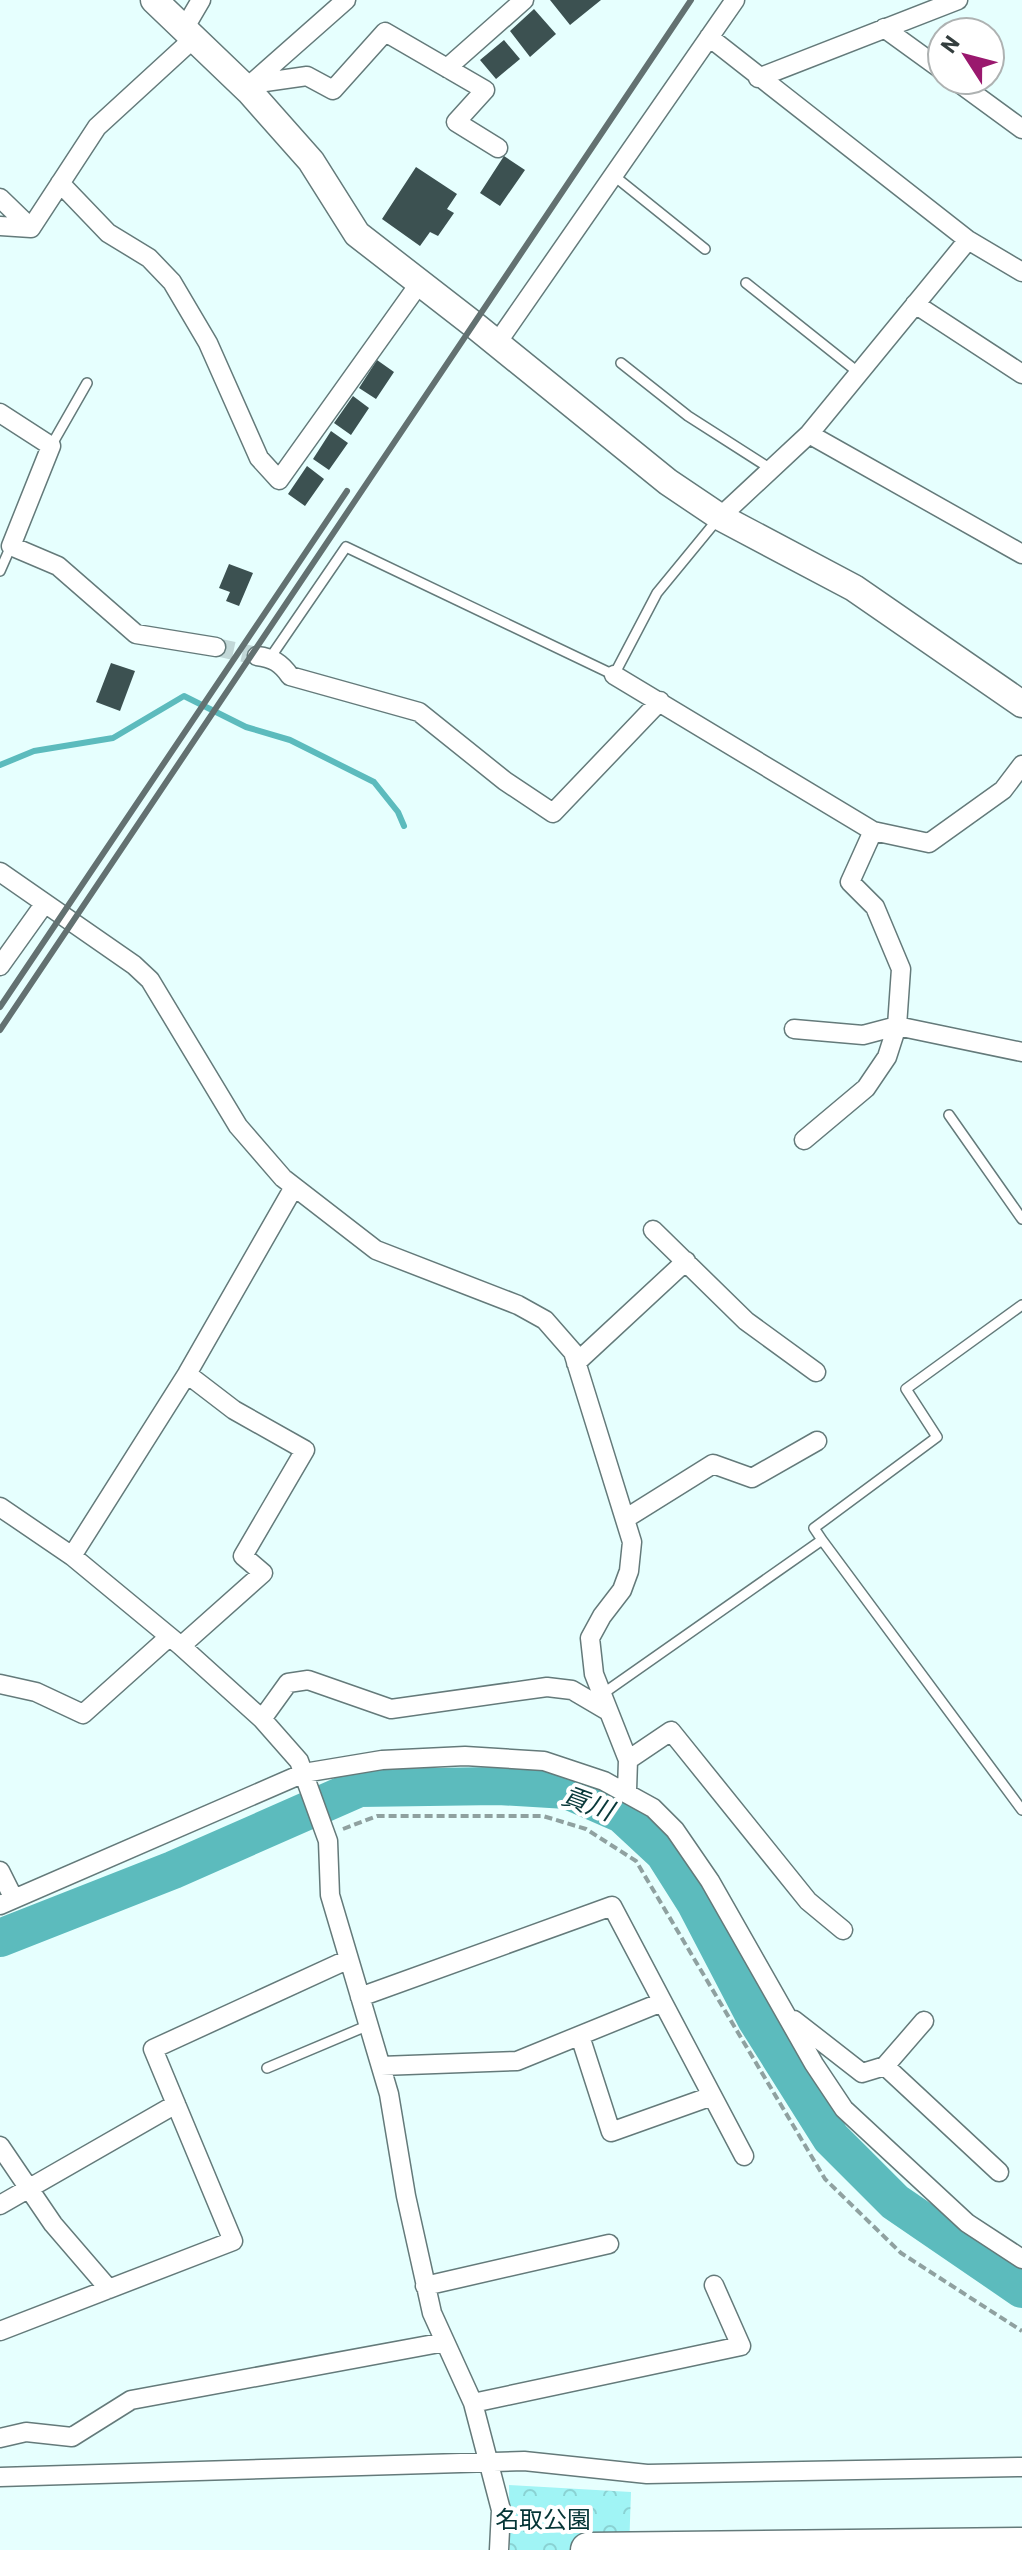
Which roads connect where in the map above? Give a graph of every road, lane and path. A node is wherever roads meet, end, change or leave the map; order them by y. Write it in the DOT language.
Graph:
graph roads {
  1 [pos="154,0"];
  2 [pos="201,0"];
  3 [pos="346,0"];
  4 [pos="524,0"];
  5 [pos="735,0"];
  6 [pos="958,0"];
  7 [pos="884,28"];
  8 [pos="189,34"];
  9 [pos="709,37"];
  10 [pos="926,58"];
  11 [pos="447,68"];
  12 [pos="758,78"];
  13 [pos="250,88"];
  14 [pos="977,96"];
  15 [pos="1022,129"];
  16 [pos="498,148"];
  17 [pos="613,175"];
  18 [pos="60,183"];
  19 [pos="0,198"];
  20 [pos="0,226"];
  21 [pos="31,228"];
  22 [pos="968,240"];
  23 [pos="705,249"];
  24 [pos="1022,272"];
  25 [pos="746,283"];
  26 [pos="419,284"];
  27 [pos="915,304"];
  28 [pos="497,343"];
  29 [pos="621,363"];
  30 [pos="859,373"];
  31 [pos="1022,374"];
  32 [pos="87,383"];
  33 [pos="0,413"];
  34 [pos="809,434"];
  35 [pos="51,446"];
  36 [pos="771,469"];
  37 [pos="720,517"];
  38 [pos="11,546"];
  39 [pos="1022,554"];
  40 [pos="0,571"];
  41 [pos="216,647"];
  42 [pos="264,657"];
  43 [pos="614,675"];
  44 [pos="660,701"];
  45 [pos="1022,704"];
  46 [pos="1022,765"];
  47 [pos="1016,787"];
  48 [pos="873,831"];
  49 [pos="0,872"];
  50 [pos="45,903"];
  51 [pos="0,966"];
  52 [pos="897,1026"];
  53 [pos="794,1029"];
  54 [pos="1022,1052"];
  55 [pos="949,1115"];
  56 [pos="804,1140"];
  57 [pos="294,1187"];
  58 [pos="1022,1219"];
  59 [pos="653,1230"];
  60 [pos="686,1261"];
  61 [pos="1022,1305"];
  62 [pos="576,1363"];
  63 [pos="816,1372"];
  64 [pos="187,1374"];
  65 [pos="817,1441"];
  66 [pos="0,1507"];
  67 [pos="625,1519"];
  68 [pos="822,1540"];
  69 [pos="72,1556"];
  70 [pos="175,1641"];
  71 [pos="0,1684"];
  72 [pos="603,1702"];
  73 [pos="262,1719"];
  74 [pos="628,1760"];
  75 [pos="306,1778"];
  76 [pos="627,1791"];
  77 [pos="1022,1810"];
  78 [pos="323,1826"];
  79 [pos="0,1871"];
  80 [pos="7,1902"];
  81 [pos="843,1930"];
  82 [pos="349,1959"];
  83 [pos="360,1997"];
  84 [pos="662,2002"];
  85 [pos="785,2013"];
  86 [pos="924,2021"];
  87 [pos="369,2025"];
  88 [pos="580,2036"];
  89 [pos="381,2066"];
  90 [pos="885,2066"];
  91 [pos="267,2068"];
  92 [pos="712,2096"];
  93 [pos="176,2104"];
  94 [pos="0,2146"];
  95 [pos="744,2156"];
  96 [pos="999,2172"];
  97 [pos="29,2188"];
  98 [pos="0,2205"];
  99 [pos="609,2244"];
  100 [pos="1022,2259"];
  101 [pos="714,2285"];
  102 [pos="425,2286"];
  103 [pos="109,2289"];
  104 [pos="0,2331"];
  105 [pos="1022,2331"];
  106 [pos="445,2342"];
  107 [pos="473,2403"];
  108 [pos="0,2438"];
  109 [pos="488,2463"];
  110 [pos="1022,2467"];
  111 [pos="0,2477"];
  112 [pos="1022,2545"];
  113 [pos="499,2550"];
  114 [pos="588,2550"];
  115 [pos="647,2550"];
  1 -- 8 [label="street"];
  2 -- 8 [label="street"];
  3 -- 13 [label="street"];
  4 -- 11 [label="street"];
  5 -- 9 [label="street"];
  6 -- 7 [label="street"];
  7 -- 10 [label="street"];
  7 -- 12 [label="street"];
  8 -- 13 [label="street"];
  8 -- 18 [label="street"];
  9 -- 12 [label="street"];
  9 -- 17 [label="street"];
  11 -- 13 [label="street"];
  11 -- 16 [label="street"];
  12 -- 22 [label="street"];
  13 -- 26 [label="street"];
  14 -- 15 [label="street"];
  17 -- 23 [label="lane"];
  17 -- 28 [label="street"];
  18 -- 21 [label="street"];
  18 -- 26 [label="street"];
  19 -- 21 [label="street"];
  20 -- 21 [label="street"];
  22 -- 24 [label="street"];
  22 -- 27 [label="street"];
  25 -- 30 [label="lane"];
  26 -- 28 [label="street"];
  27 -- 30 [label="street"];
  27 -- 31 [label="street"];
  28 -- 37 [label="street"];
  29 -- 36 [label="lane"];
  30 -- 34 [label="street"];
  32 -- 35 [label="lane"];
  33 -- 35 [label="street"];
  34 -- 36 [label="street"];
  34 -- 39 [label="street"];
  35 -- 38 [label="street"];
  36 -- 37 [label="street"];
  37 -- 43 [label="lane"];
  37 -- 45 [label="street"];
  38 -- 40 [label="lane"];
  38 -- 41 [label="street"];
  42 -- 43 [label="lane"];
  42 -- 44 [label="street"];
  43 -- 44 [label="street"];
  44 -- 48 [label="street"];
  46 -- 47 [label="street"];
  47 -- 48 [label="street"];
  48 -- 52 [label="street"];
  49 -- 50 [label="street"];
  50 -- 51 [label="street"];
  50 -- 57 [label="street"];
  52 -- 53 [label="street"];
  52 -- 54 [label="street"];
  52 -- 56 [label="street"];
  55 -- 58 [label="lane"];
  57 -- 62 [label="street"];
  57 -- 64 [label="street"];
  59 -- 60 [label="street"];
  60 -- 62 [label="street"];
  60 -- 63 [label="street"];
  61 -- 68 [label="lane"];
  62 -- 67 [label="street"];
  64 -- 69 [label="street"];
  64 -- 70 [label="street"];
  65 -- 67 [label="street"];
  66 -- 69 [label="street"];
  67 -- 72 [label="street"];
  68 -- 72 [label="lane"];
  68 -- 77 [label="lane"];
  69 -- 70 [label="street"];
  70 -- 71 [label="street"];
  70 -- 73 [label="street"];
  72 -- 73 [label="street"];
  72 -- 74 [label="street"];
  73 -- 75 [label="street"];
  74 -- 76 [label="street"];
  74 -- 81 [label="street"];
  75 -- 76 [label="street"];
  75 -- 78 [label="street"];
  75 -- 80 [label="street"];
  76 -- 85 [label="street"];
  78 -- 82 [label="street"];
  78 -- 105 [label="path"];
  79 -- 80 [label="street"];
  82 -- 83 [label="street"];
  82 -- 93 [label="street"];
  83 -- 84 [label="street"];
  83 -- 87 [label="street"];
  84 -- 88 [label="street"];
  84 -- 92 [label="street"];
  85 -- 90 [label="street"];
  85 -- 100 [label="street"];
  86 -- 90 [label="street"];
  87 -- 89 [label="street"];
  87 -- 91 [label="lane"];
  88 -- 89 [label="street"];
  88 -- 92 [label="street"];
  89 -- 102 [label="street"];
  90 -- 96 [label="street"];
  92 -- 95 [label="street"];
  93 -- 97 [label="street"];
  93 -- 103 [label="street"];
  94 -- 97 [label="street"];
  97 -- 98 [label="street"];
  97 -- 103 [label="street"];
  99 -- 102 [label="street"];
  101 -- 107 [label="street"];
  102 -- 106 [label="street"];
  103 -- 104 [label="street"];
  106 -- 107 [label="street"];
  106 -- 108 [label="street"];
  107 -- 109 [label="street"];
  109 -- 110 [label="street"];
  109 -- 111 [label="street"];
  109 -- 113 [label="street"];
  112 -- 115 [label="highway"];
  114 -- 115 [label="highway"];
}
